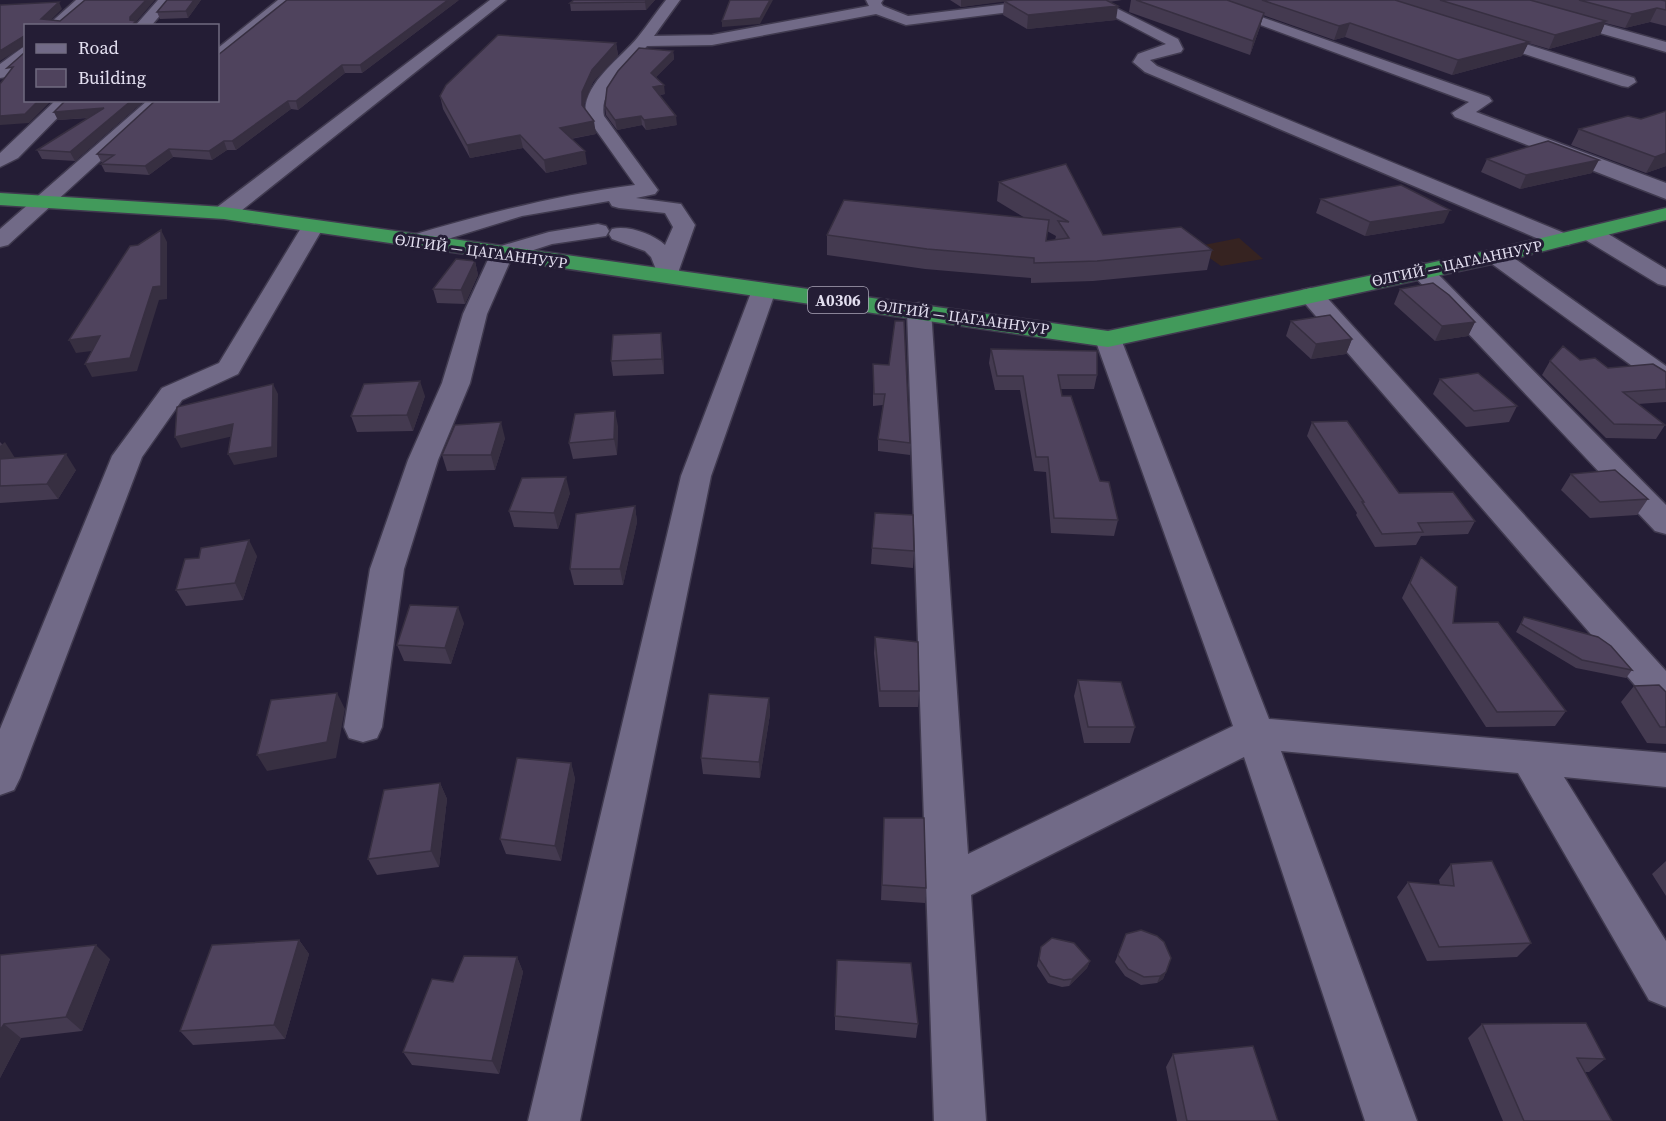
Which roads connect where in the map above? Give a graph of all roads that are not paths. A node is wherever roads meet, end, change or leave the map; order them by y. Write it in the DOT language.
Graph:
graph roads {
  1 [pos="84,0"];
  2 [pos="166,0"];
  3 [pos="287,0"];
  4 [pos="499,0"];
  5 [pos="673,0"];
  6 [pos="1069,0"];
  7 [pos="1089,0"];
  8 [pos="1200,0"];
  9 [pos="1500,0"];
  10 [pos="877,4"];
  11 [pos="1128,6"];
  12 [pos="1107,9"];
  13 [pos="1544,13"];
  14 [pos="781,14"];
  15 [pos="56,24"];
  16 [pos="144,24"];
  17 [pos="795,24"];
  18 [pos="1472,33"];
  19 [pos="1666,36"];
  20 [pos="643,41"];
  21 [pos="1666,47"];
  22 [pos="24,52"];
  23 [pos="219,54"];
  24 [pos="0,73"];
  25 [pos="1628,82"];
  26 [pos="65,102"];
  27 [pos="157,102"];
  28 [pos="0,161"];
  29 [pos="1666,193"];
  30 [pos="0,199"];
  31 [pos="42,202"];
  32 [pos="225,213"];
  33 [pos="1666,214"];
  34 [pos="549,222"];
  35 [pos="312,228"];
  36 [pos="1592,234"];
  37 [pos="0,240"];
  38 [pos="1561,240"];
  39 [pos="417,241"];
  40 [pos="502,253"];
  41 [pos="1496,256"];
  42 [pos="1421,270"];
  43 [pos="668,273"];
  44 [pos="1666,279"];
  45 [pos="764,290"];
  46 [pos="1311,295"];
  47 [pos="919,310"];
  48 [pos="1108,339"];
  49 [pos="1666,378"];
  50 [pos="1666,524"];
  51 [pos="1666,696"];
  52 [pos="363,727"];
  53 [pos="1255,733"];
  54 [pos="1531,759"];
  55 [pos="1666,770"];
  56 [pos="0,778"];
  57 [pos="948,885"];
  58 [pos="1666,984"];
  59 [pos="554,1121"];
  60 [pos="960,1121"];
  61 [pos="1391,1121"];
  1 -- 15 [label="street"];
  2 -- 16 [label="street"];
  3 -- 23 [label="street"];
  4 -- 32 [label="street"];
  5 -- 20 [label="street"];
  6 -- 10 [label="street"];
  7 -- 12 [label="street"];
  8 -- 29 [label="street"];
  9 -- 13 [label="street"];
  10 -- 17 [label="street"];
  11 -- 12 [label="street"];
  12 -- 38 [label="street"];
  13 -- 19 [label="street"];
  13 -- 21 [label="street"];
  14 -- 17 [label="street"];
  17 -- 20 [label="street"];
  18 -- 25 [label="street"];
  20 -- 39 [label="street"];
  22 -- 24 [label="street"];
  26 -- 28 [label="street"];
  27 -- 31 [label="street"];
  30 -- 31 [label="highway, ӨЛГИЙ — ЦАГААННУУР / A0306"];
  31 -- 32 [label="highway, ӨЛГИЙ — ЦАГААННУУР / A0306"];
  31 -- 37 [label="street"];
  32 -- 35 [label="highway, ӨЛГИЙ — ЦАГААННУУР / A0306"];
  33 -- 36 [label="highway, ӨЛГИЙ — ЦАГААННУУР / A0306"];
  34 -- 43 [label="street"];
  35 -- 39 [label="highway, ӨЛГИЙ — ЦАГААННУУР / A0306"];
  35 -- 56 [label="street"];
  36 -- 38 [label="highway, ӨЛГИЙ — ЦАГААННУУР / A0306"];
  36 -- 44 [label="street"];
  38 -- 41 [label="highway, ӨЛГИЙ — ЦАГААННУУР / A0306"];
  39 -- 40 [label="highway, ӨЛГИЙ — ЦАГААННУУР / A0306"];
  40 -- 43 [label="highway, ӨЛГИЙ — ЦАГААННУУР / A0306"];
  40 -- 43 [label="street"];
  40 -- 52 [label="street"];
  41 -- 42 [label="highway, ӨЛГИЙ — ЦАГААННУУР / A0306"];
  41 -- 49 [label="street"];
  42 -- 46 [label="highway, ӨЛГИЙ — ЦАГААННУУР / A0306"];
  42 -- 50 [label="street"];
  43 -- 45 [label="highway, ӨЛГИЙ — ЦАГААННУУР / A0306"];
  45 -- 47 [label="highway, ӨЛГИЙ — ЦАГААННУУР / A0306"];
  45 -- 59 [label="street"];
  46 -- 48 [label="highway, ӨЛГИЙ — ЦАГААННУУР / A0306"];
  46 -- 51 [label="street"];
  47 -- 48 [label="highway, ӨЛГИЙ — ЦАГААННУУР / A0306"];
  47 -- 57 [label="street"];
  48 -- 53 [label="street"];
  53 -- 54 [label="street"];
  53 -- 57 [label="street"];
  53 -- 61 [label="street"];
  54 -- 55 [label="street"];
  54 -- 58 [label="street"];
  57 -- 60 [label="street"];
}
